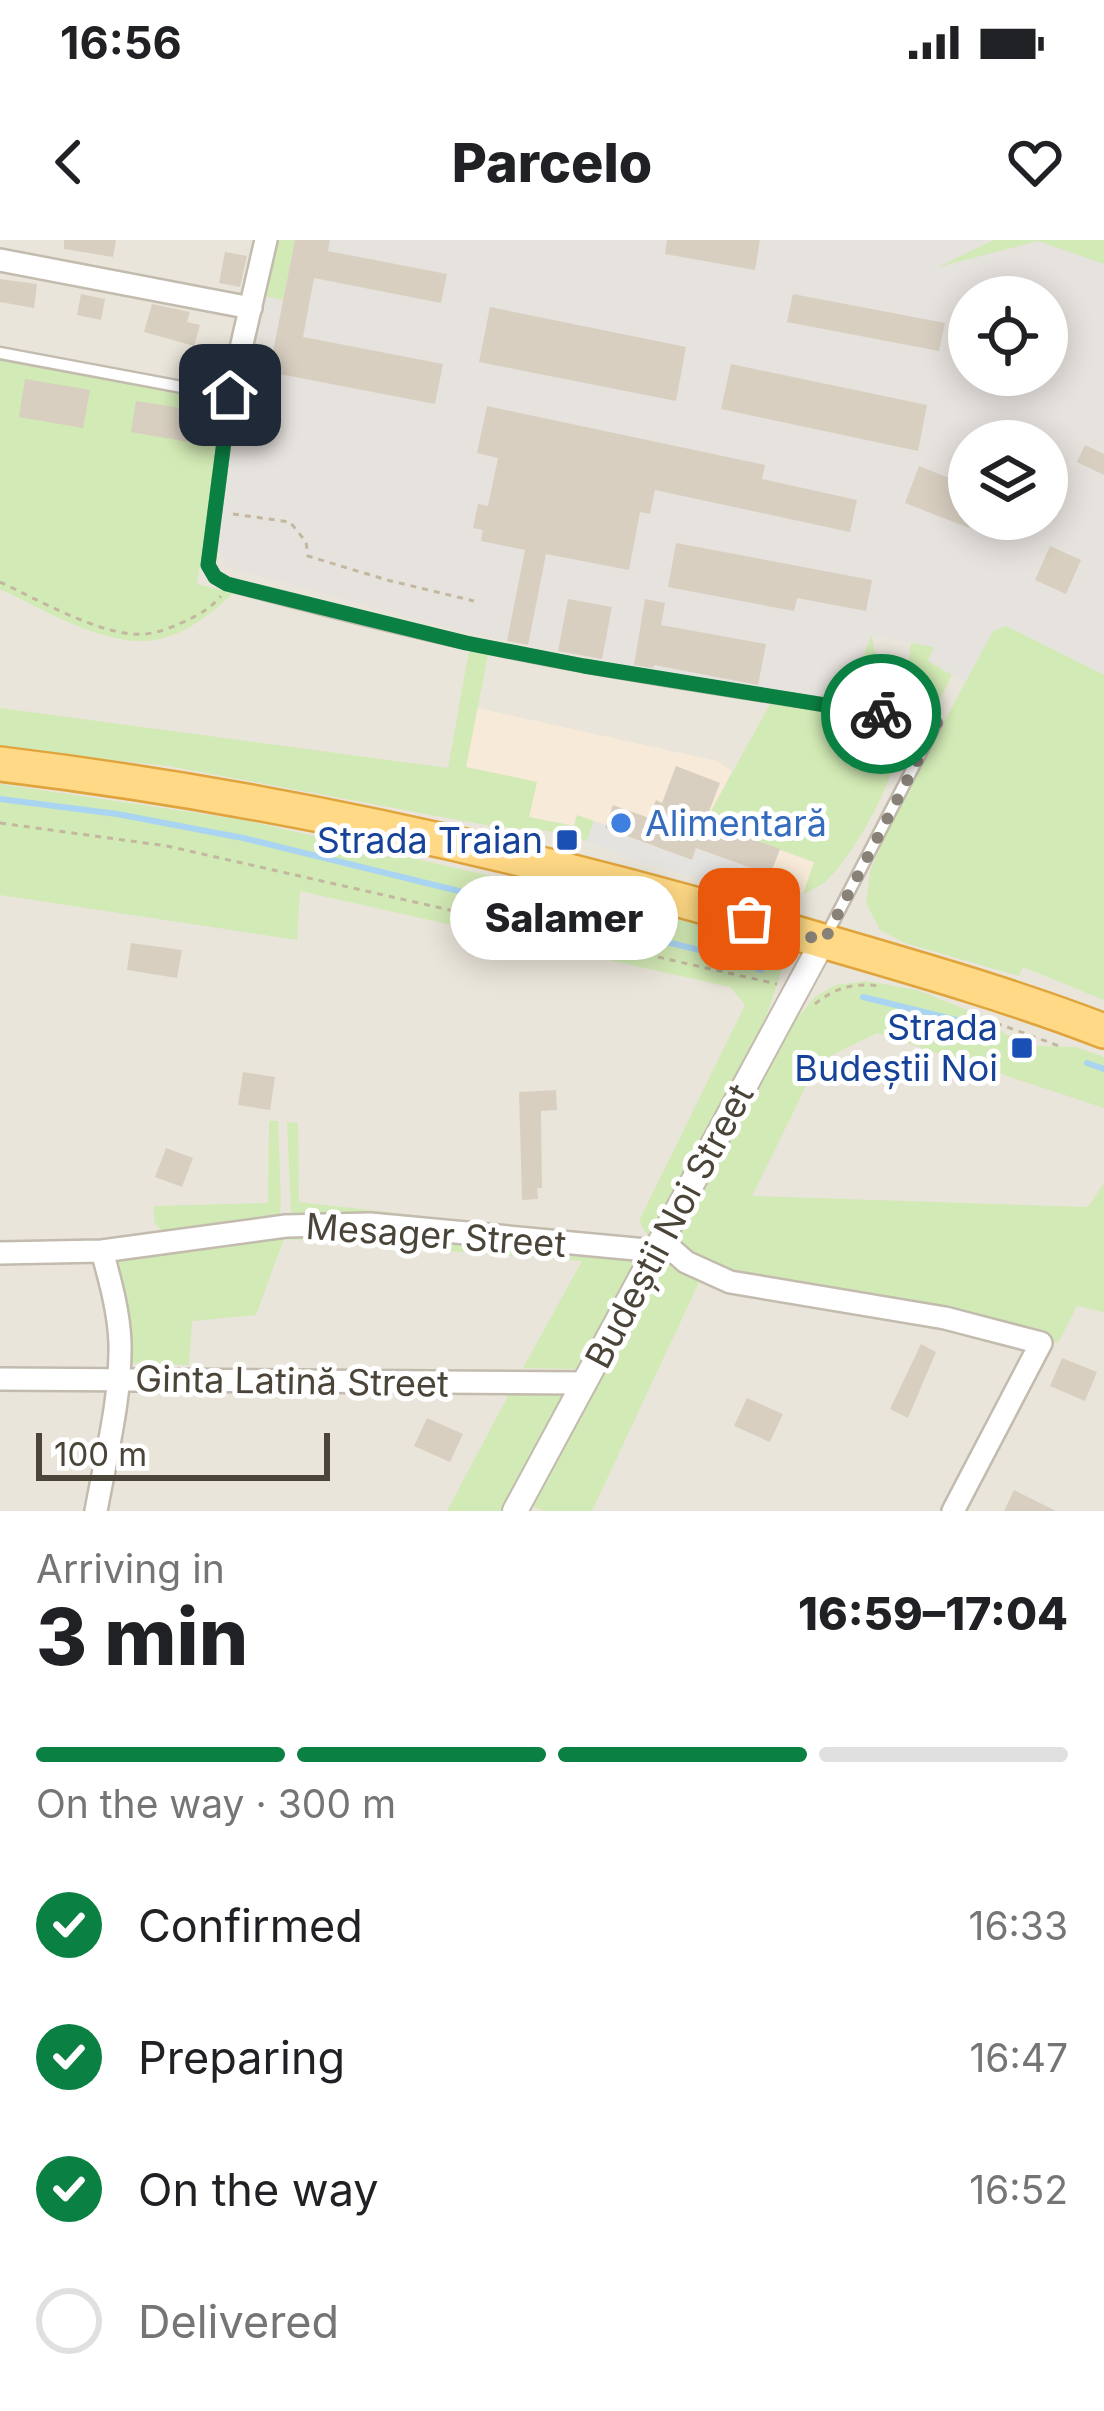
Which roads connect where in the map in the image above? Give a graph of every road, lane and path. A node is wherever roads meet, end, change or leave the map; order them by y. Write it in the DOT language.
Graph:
graph roads {
  1 [pos="262,241"];
  2 [pos="0,260"];
  3 [pos="251,308"];
  4 [pos="0,353"];
  5 [pos="230,395"];
  6 [pos="213,514"];
  7 [pos="0,582"];
  8 [pos="227,584"];
  9 [pos="474,601"];
  10 [pos="0,764"];
  11 [pos="0,823"];
  12 [pos="824,941"];
  13 [pos="891,989"];
  14 [pos="825,996"];
  15 [pos="801,1001"];
  16 [pos="988,1020"];
  17 [pos="1104,1031"];
  18 [pos="1062,1047"];
  19 [pos="660,1246"];
  20 [pos="102,1251"];
  21 [pos="0,1252"];
  22 [pos="0,1378"];
  23 [pos="118,1379"];
  24 [pos="584,1383"];
  25 [pos="96,1511"];
  26 [pos="514,1511"];
  27 [pos="953,1511"];
  1 -- 3 [label="street"];
  2 -- 3 [label="street"];
  3 -- 5 [label="street"];
  4 -- 5 [label="lane"];
  5 -- 6 [label="lane"];
  6 -- 8 [label="lane"];
  6 -- 9 [label="path"];
  7 -- 8 [label="path"];
  8 -- 12 [label="lane"];
  10 -- 12 [label="highway"];
  11 -- 15 [label="path"];
  12 -- 15 [label="street, Budeștii Noi Street"];
  12 -- 17 [label="highway"];
  13 -- 14 [label="path"];
  14 -- 15 [label="path"];
  14 -- 15 [label="path"];
  15 -- 19 [label="street, Budeștii Noi Street"];
  16 -- 18 [label="path"];
  19 -- 20 [label="street, Mesager Street"];
  19 -- 24 [label="street, Budeștii Noi Street"];
  19 -- 27 [label="street"];
  20 -- 21 [label="street, Mesager Street"];
  20 -- 23 [label="street"];
  22 -- 23 [label="street, Ginta Latină Street"];
  23 -- 24 [label="street, Ginta Latină Street"];
  23 -- 25 [label="street"];
  24 -- 26 [label="street, Budeștii Noi Street"];
}
